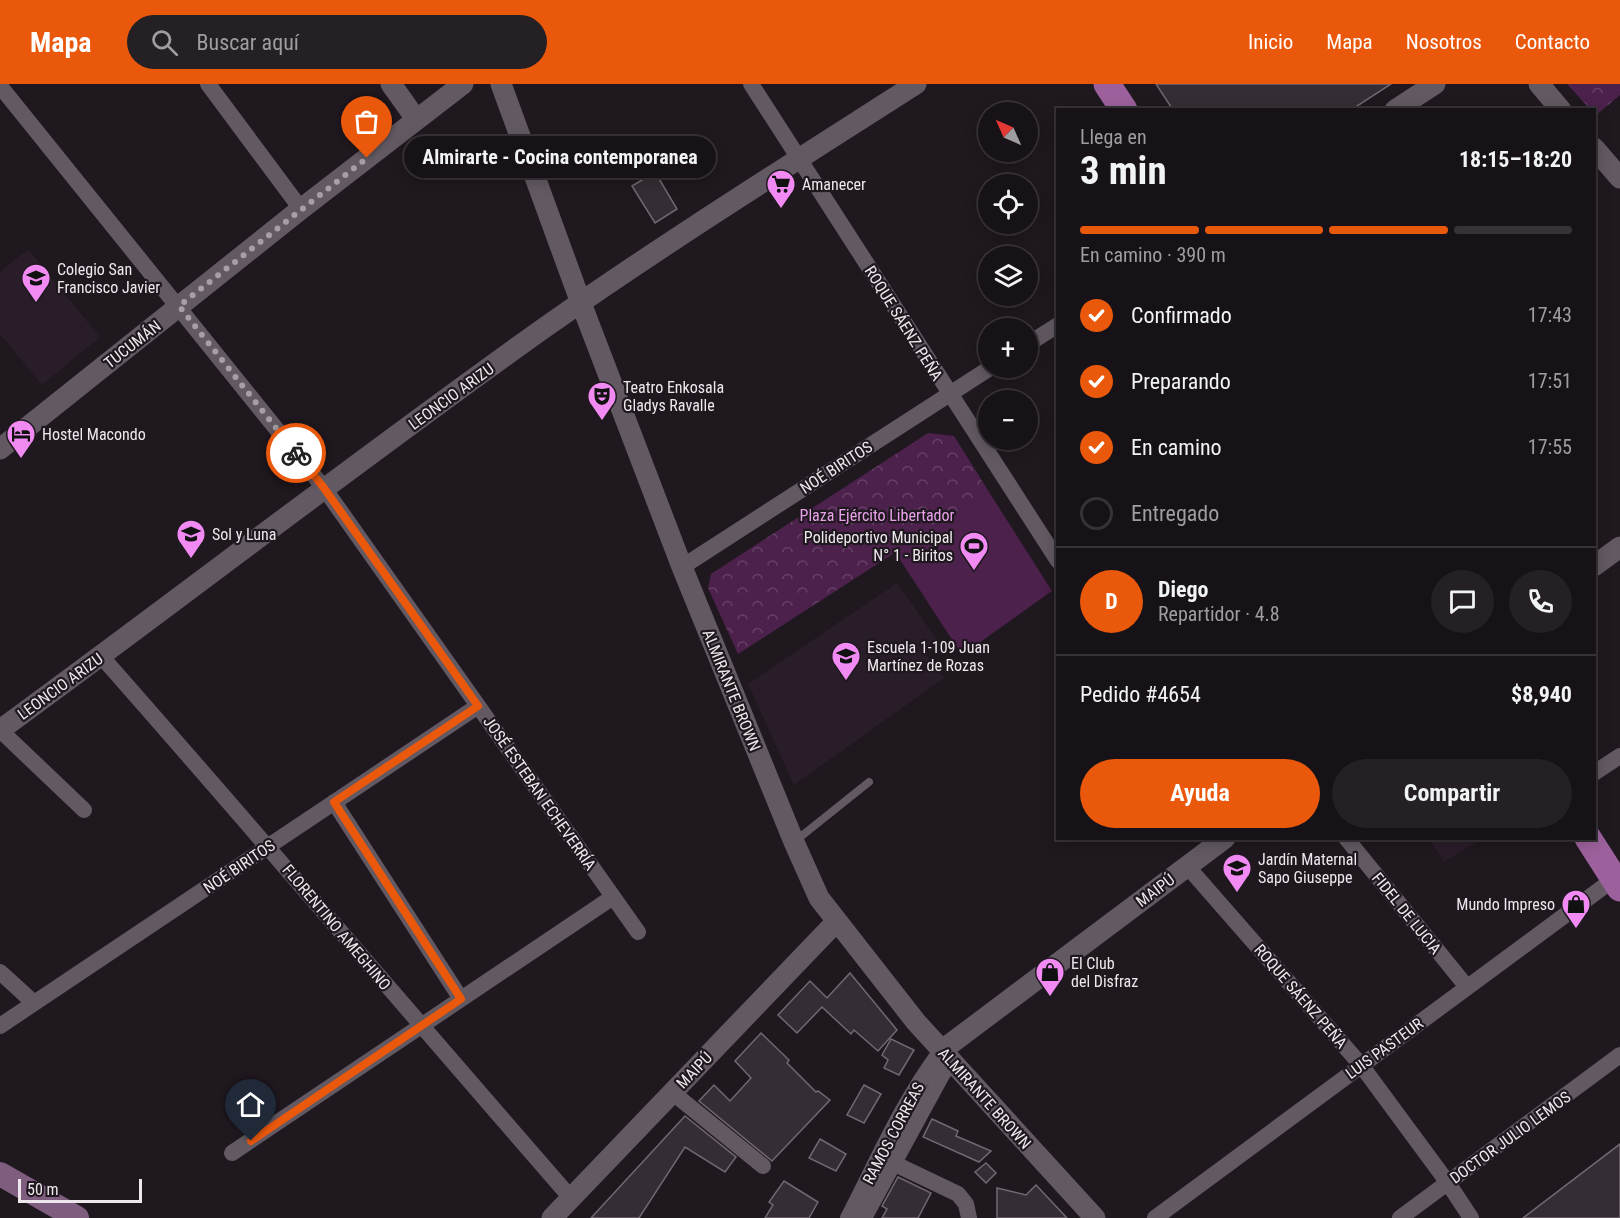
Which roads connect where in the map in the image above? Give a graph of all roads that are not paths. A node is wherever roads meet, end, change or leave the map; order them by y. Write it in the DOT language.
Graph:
graph roads {
  1 [pos="208,84"];
  2 [pos="391,84"];
  3 [pos="463,84"];
  4 [pos="501,84"];
  5 [pos="751,84"];
  6 [pos="916,84"];
  7 [pos="1107,84"];
  8 [pos="1435,84"];
  9 [pos="1539,84"];
  10 [pos="2,87"];
  11 [pos="1123,108"];
  12 [pos="1398,108"];
  13 [pos="1559,108"];
  14 [pos="416,119"];
  15 [pos="1596,150"];
  16 [pos="799,159"];
  17 [pos="1620,178"];
  18 [pos="301,209"];
  19 [pos="581,303"];
  20 [pos="179,306"];
  21 [pos="1056,326"];
  22 [pos="1038,338"];
  23 [pos="978,375"];
  24 [pos="948,393"];
  25 [pos="0,449"];
  26 [pos="324,488"];
  27 [pos="1620,547"];
  28 [pos="1056,558"];
  29 [pos="1596,565"];
  30 [pos="682,567"];
  31 [pos="101,656"];
  32 [pos="478,706"];
  33 [pos="0,730"];
  34 [pos="1620,756"];
  35 [pos="1596,772"];
  36 [pos="869,782"];
  37 [pos="334,802"];
  38 [pos="84,810"];
  39 [pos="1222,840"];
  40 [pos="1348,840"];
  41 [pos="1589,840"];
  42 [pos="794,842"];
  43 [pos="268,846"];
  44 [pos="1187,866"];
  45 [pos="1617,884"];
  46 [pos="613,897"];
  47 [pos="836,922"];
  48 [pos="638,932"];
  49 [pos="0,972"];
  50 [pos="1467,987"];
  51 [pos="461,999"];
  52 [pos="34,1003"];
  53 [pos="0,1026"];
  54 [pos="421,1026"];
  55 [pos="1620,1055"];
  56 [pos="946,1056"];
  57 [pos="1361,1065"];
  58 [pos="673,1093"];
  59 [pos="232,1153"];
  60 [pos="893,1163"];
  61 [pos="763,1166"];
  62 [pos="0,1174"];
  63 [pos="1448,1183"];
  64 [pos="571,1198"];
  65 [pos="77,1218"];
  66 [pos="552,1218"];
  67 [pos="848,1218"];
  68 [pos="864,1218"];
  69 [pos="969,1218"];
  70 [pos="1095,1218"];
  71 [pos="1155,1218"];
  72 [pos="1400,1218"];
  73 [pos="1471,1218"];
  1 -- 18 [label="street"];
  2 -- 14 [label="street"];
  3 -- 14 [label="street, TUCUMÁN"];
  4 -- 19 [label="street, ALMIRANTE BROWN"];
  5 -- 16 [label="street, ROQUE SÁENZ PEÑA"];
  6 -- 16 [label="street, LEONCIO ARIZU"];
  7 -- 11 [label="main road"];
  8 -- 12 [label="street"];
  9 -- 13 [label="street"];
  10 -- 20 [label="street, JOSÉ ESTEBAN ECHEVERRÍA"];
  14 -- 18 [label="street, TUCUMÁN"];
  15 -- 17 [label="street"];
  16 -- 19 [label="street, LEONCIO ARIZU"];
  16 -- 24 [label="street, ROQUE SÁENZ PEÑA"];
  18 -- 20 [label="street, TUCUMÁN"];
  19 -- 26 [label="street, LEONCIO ARIZU"];
  19 -- 30 [label="street, ALMIRANTE BROWN"];
  20 -- 25 [label="street, TUCUMÁN"];
  20 -- 26 [label="street, JOSÉ ESTEBAN ECHEVERRÍA"];
  21 -- 22 [label="street"];
  23 -- 24 [label="street, NOÉ BIRITOS"];
  24 -- 28 [label="street, ROQUE SÁENZ PEÑA"];
  24 -- 30 [label="street, NOÉ BIRITOS"];
  26 -- 31 [label="street, LEONCIO ARIZU"];
  26 -- 32 [label="street, JOSÉ ESTEBAN ECHEVERRÍA"];
  27 -- 29 [label="street"];
  30 -- 42 [label="street, ALMIRANTE BROWN"];
  31 -- 33 [label="street, LEONCIO ARIZU"];
  31 -- 43 [label="street, FLORENTINO AMEGHINO"];
  32 -- 37 [label="street, NOÉ BIRITOS"];
  32 -- 46 [label="street, JOSÉ ESTEBAN ECHEVERRÍA"];
  33 -- 38 [label="street"];
  34 -- 35 [label="street"];
  36 -- 42 [label="lane"];
  37 -- 43 [label="street, NOÉ BIRITOS"];
  37 -- 51 [label="street"];
  39 -- 44 [label="street, MAIPÚ"];
  40 -- 50 [label="street, FIDEL DE LUCIA"];
  41 -- 45 [label="main road"];
  42 -- 47 [label="street, ALMIRANTE BROWN"];
  43 -- 52 [label="street, NOÉ BIRITOS"];
  43 -- 54 [label="street, FLORENTINO AMEGHINO"];
  44 -- 56 [label="street, MAIPÚ"];
  44 -- 57 [label="street, ROQUE SÁENZ PEÑA"];
  45 -- 50 [label="street, LUIS PASTEUR"];
  46 -- 48 [label="street, JOSÉ ESTEBAN ECHEVERRÍA"];
  46 -- 51 [label="street"];
  47 -- 56 [label="street, ALMIRANTE BROWN"];
  47 -- 58 [label="street, MAIPÚ"];
  49 -- 52 [label="street"];
  50 -- 57 [label="street, LUIS PASTEUR"];
  51 -- 54 [label="street"];
  52 -- 53 [label="street, NOÉ BIRITOS"];
  54 -- 59 [label="street"];
  54 -- 64 [label="street, FLORENTINO AMEGHINO"];
  55 -- 63 [label="street, DOCTOR JULIO LEMOS"];
  56 -- 60 [label="street, RAMOS CORREAS"];
  56 -- 67 [label="street, RAMOS CORREAS"];
  56 -- 70 [label="street, ALMIRANTE BROWN"];
  57 -- 63 [label="street, ROQUE SÁENZ PEÑA"];
  57 -- 71 [label="street, LUIS PASTEUR"];
  58 -- 61 [label="street"];
  58 -- 64 [label="street, MAIPÚ"];
  60 -- 68 [label="street, RAMOS CORREAS"];
  60 -- 69 [label="street"];
  62 -- 65 [label="main road"];
  63 -- 72 [label="street, DOCTOR JULIO LEMOS"];
  63 -- 73 [label="street, ROQUE SÁENZ PEÑA"];
  64 -- 66 [label="street, MAIPÚ"];
}
